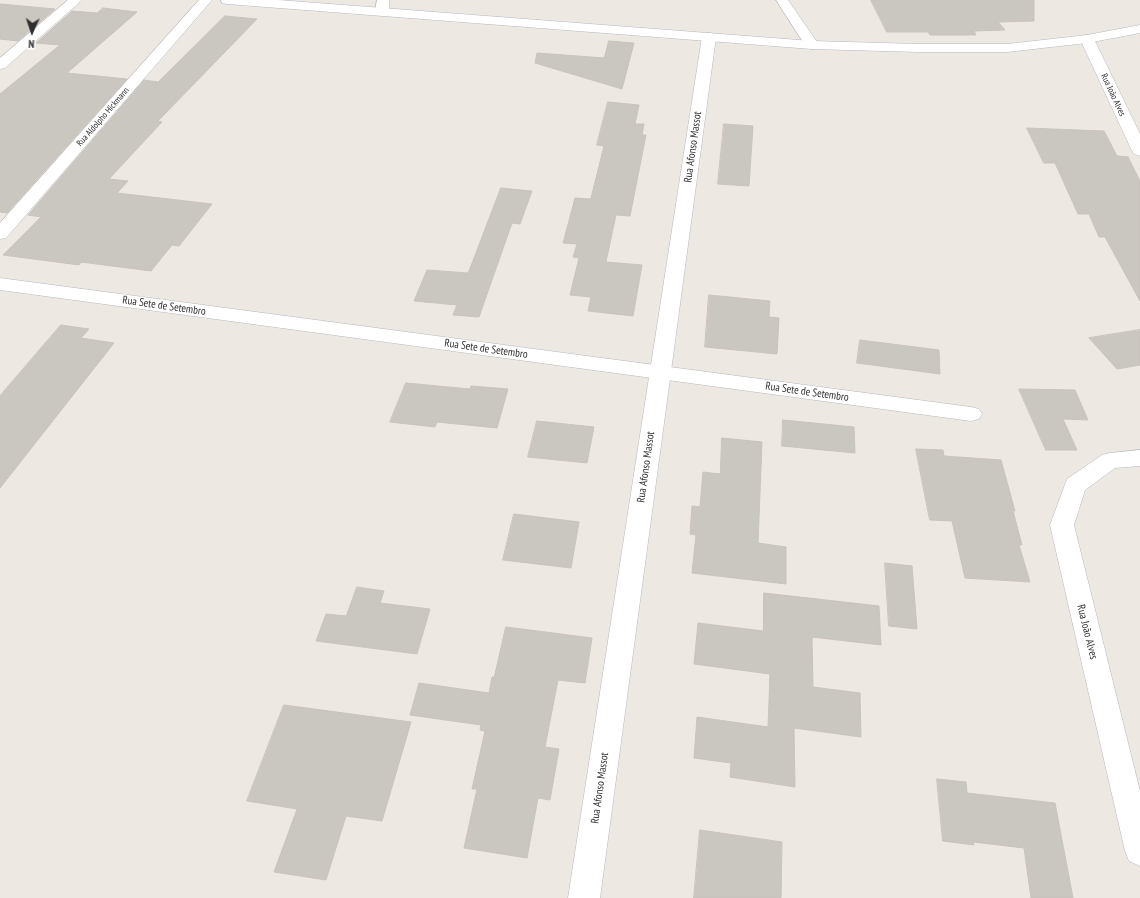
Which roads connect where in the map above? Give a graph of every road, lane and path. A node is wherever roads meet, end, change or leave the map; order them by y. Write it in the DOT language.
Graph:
graph roads {
  1 [pos="76,0"];
  2 [pos="206,0"];
  3 [pos="228,0"];
  4 [pos="782,0"];
  5 [pos="383,6"];
  6 [pos="1140,29"];
  7 [pos="709,37"];
  8 [pos="1087,39"];
  9 [pos="812,44"];
  10 [pos="0,65"];
  11 [pos="1140,151"];
  12 [pos="0,234"];
  13 [pos="0,284"];
  14 [pos="659,372"];
  15 [pos="971,414"];
  16 [pos="1140,458"];
  17 [pos="1140,851"];
  18 [pos="584,898"];
  1 -- 10 [label="street"];
  2 -- 12 [label="street, Rua Aldolpho Hickmann"];
  3 -- 5 [label="street"];
  4 -- 9 [label="street"];
  5 -- 7 [label="street"];
  6 -- 8 [label="street"];
  7 -- 9 [label="street"];
  7 -- 14 [label="street, Rua Afonso Massot"];
  8 -- 9 [label="street"];
  8 -- 11 [label="street, Rua João Alves"];
  13 -- 14 [label="street, Rua Sete de Setembro"];
  14 -- 15 [label="street, Rua Sete de Setembro"];
  14 -- 18 [label="street, Rua Afonso Massot"];
  16 -- 17 [label="street, Rua João Alves"];
}
